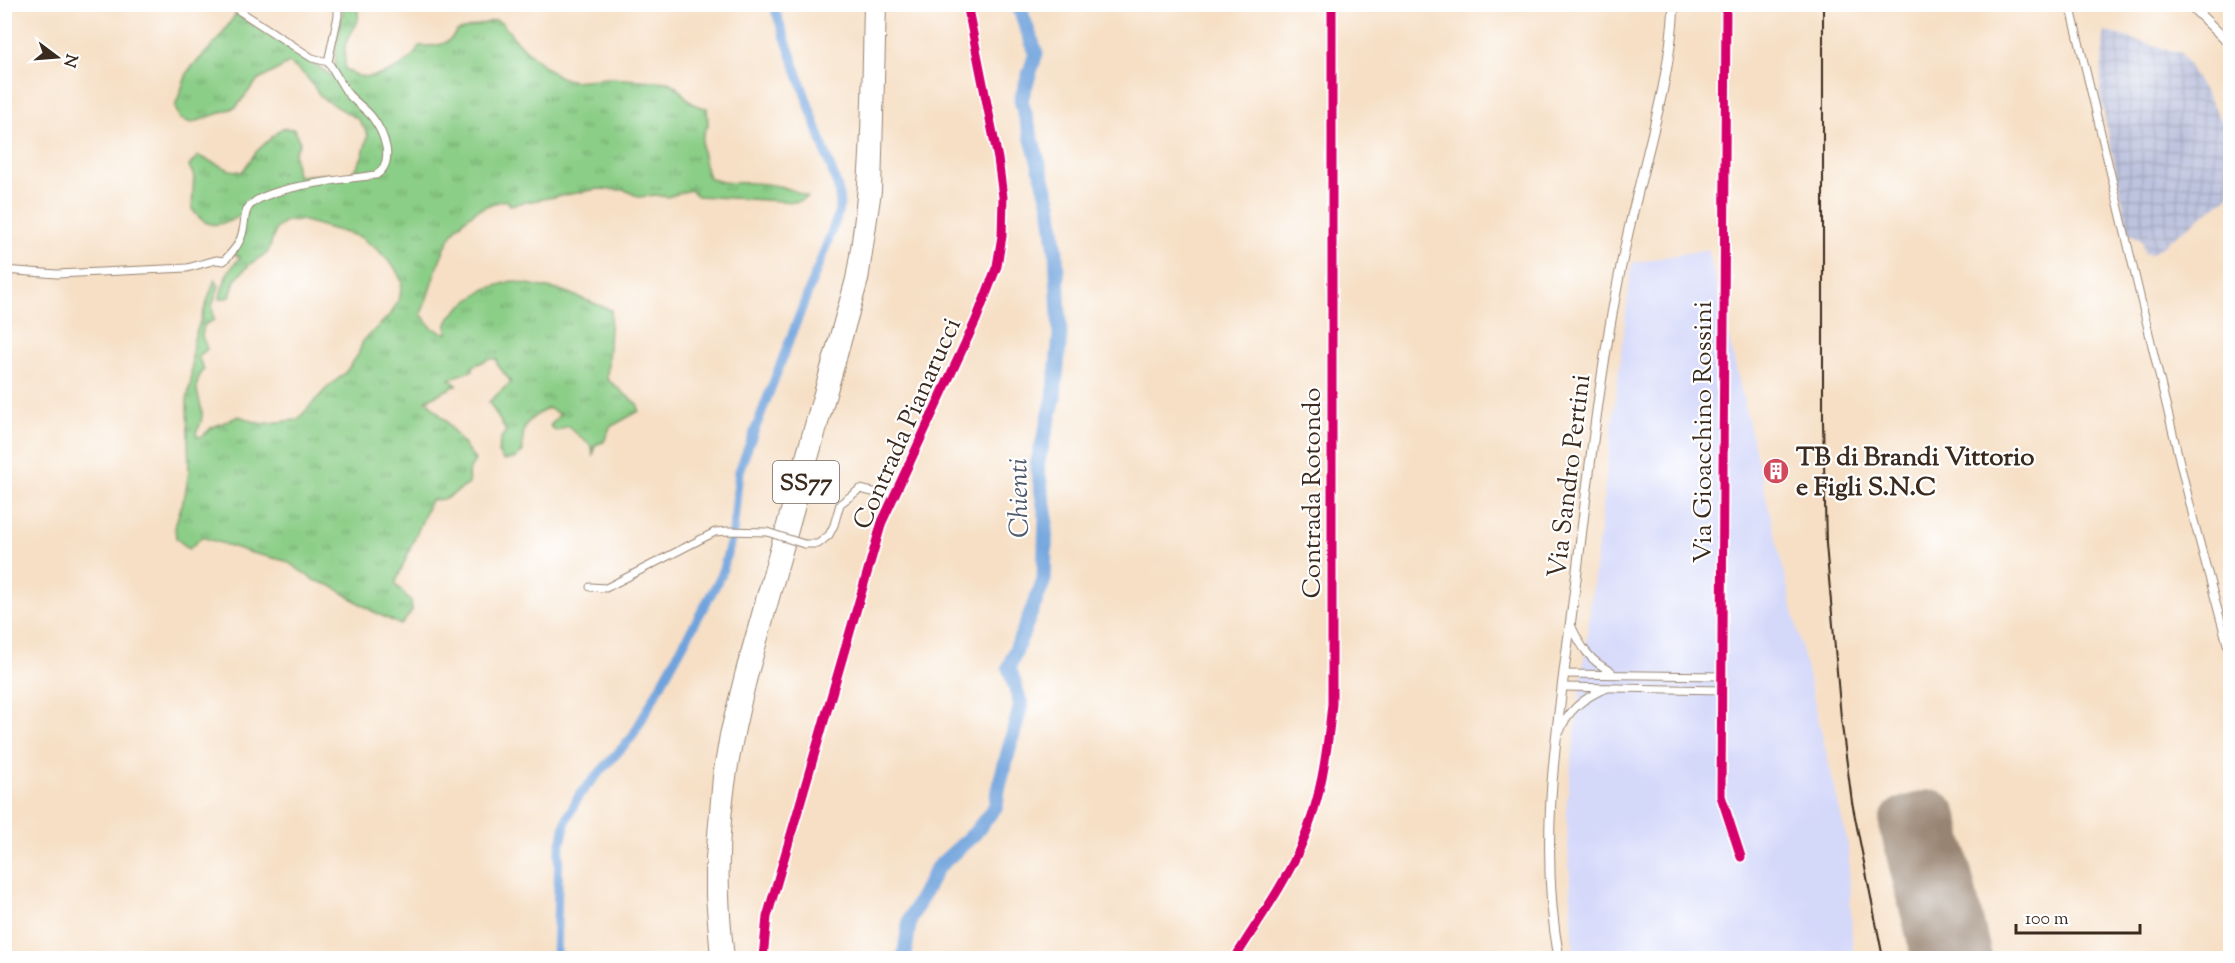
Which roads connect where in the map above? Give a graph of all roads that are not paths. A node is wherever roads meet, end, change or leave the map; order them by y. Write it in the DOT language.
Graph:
graph roads {
  1 [pos="229,4"];
  2 [pos="338,4"];
  3 [pos="870,4"];
  4 [pos="880,4"];
  5 [pos="967,4"];
  6 [pos="1332,4"];
  7 [pos="1674,4"];
  8 [pos="1726,4"];
  9 [pos="2070,4"];
  10 [pos="2189,4"];
  11 [pos="2230,44"];
  12 [pos="328,62"];
  13 [pos="4,270"];
  14 [pos="894,494"];
  15 [pos="590,587"];
  16 [pos="1570,624"];
  17 [pos="2230,655"];
  18 [pos="1616,673"];
  19 [pos="1564,674"];
  20 [pos="1661,675"];
  21 [pos="1722,676"];
  22 [pos="1612,686"];
  23 [pos="1563,687"];
  24 [pos="1661,688"];
  25 [pos="1722,690"];
  26 [pos="1557,740"];
  27 [pos="1741,857"];
  28 [pos="717,958"];
  29 [pos="728,958"];
  30 [pos="763,958"];
  31 [pos="1234,958"];
  32 [pos="1558,958"];
  1 -- 12 [label="street"];
  2 -- 12 [label="street"];
  3 -- 28 [label="highway, SS77"];
  4 -- 29 [label="highway, SS77"];
  5 -- 14 [label="main road, Contrada Pianarucci"];
  6 -- 31 [label="street, Contrada Rotondo"];
  7 -- 16 [label="main road, Via Sandro Pertini"];
  8 -- 21 [label="street, Via Gioacchino Rossini"];
  9 -- 17 [label="street"];
  10 -- 11 [label="main road"];
  12 -- 13 [label="street"];
  14 -- 15 [label="street, bridge"];
  14 -- 30 [label="main road, Contrada Pianarucci"];
  16 -- 18 [label="street"];
  16 -- 19 [label="main road, Via Sandro Pertini"];
  18 -- 19 [label="street"];
  18 -- 20 [label="street"];
  19 -- 23 [label="main road, Via Sandro Pertini"];
  20 -- 21 [label="street"];
  20 -- 24 [label="street"];
  21 -- 25 [label="street, Via Gioacchino Rossini"];
  22 -- 23 [label="street"];
  22 -- 24 [label="street"];
  22 -- 26 [label="street"];
  23 -- 26 [label="main road, Via Sandro Pertini"];
  24 -- 25 [label="street"];
  25 -- 27 [label="street, Via Gioacchino Rossini"];
  26 -- 32 [label="main road, Via Sandro Pertini"];
}
